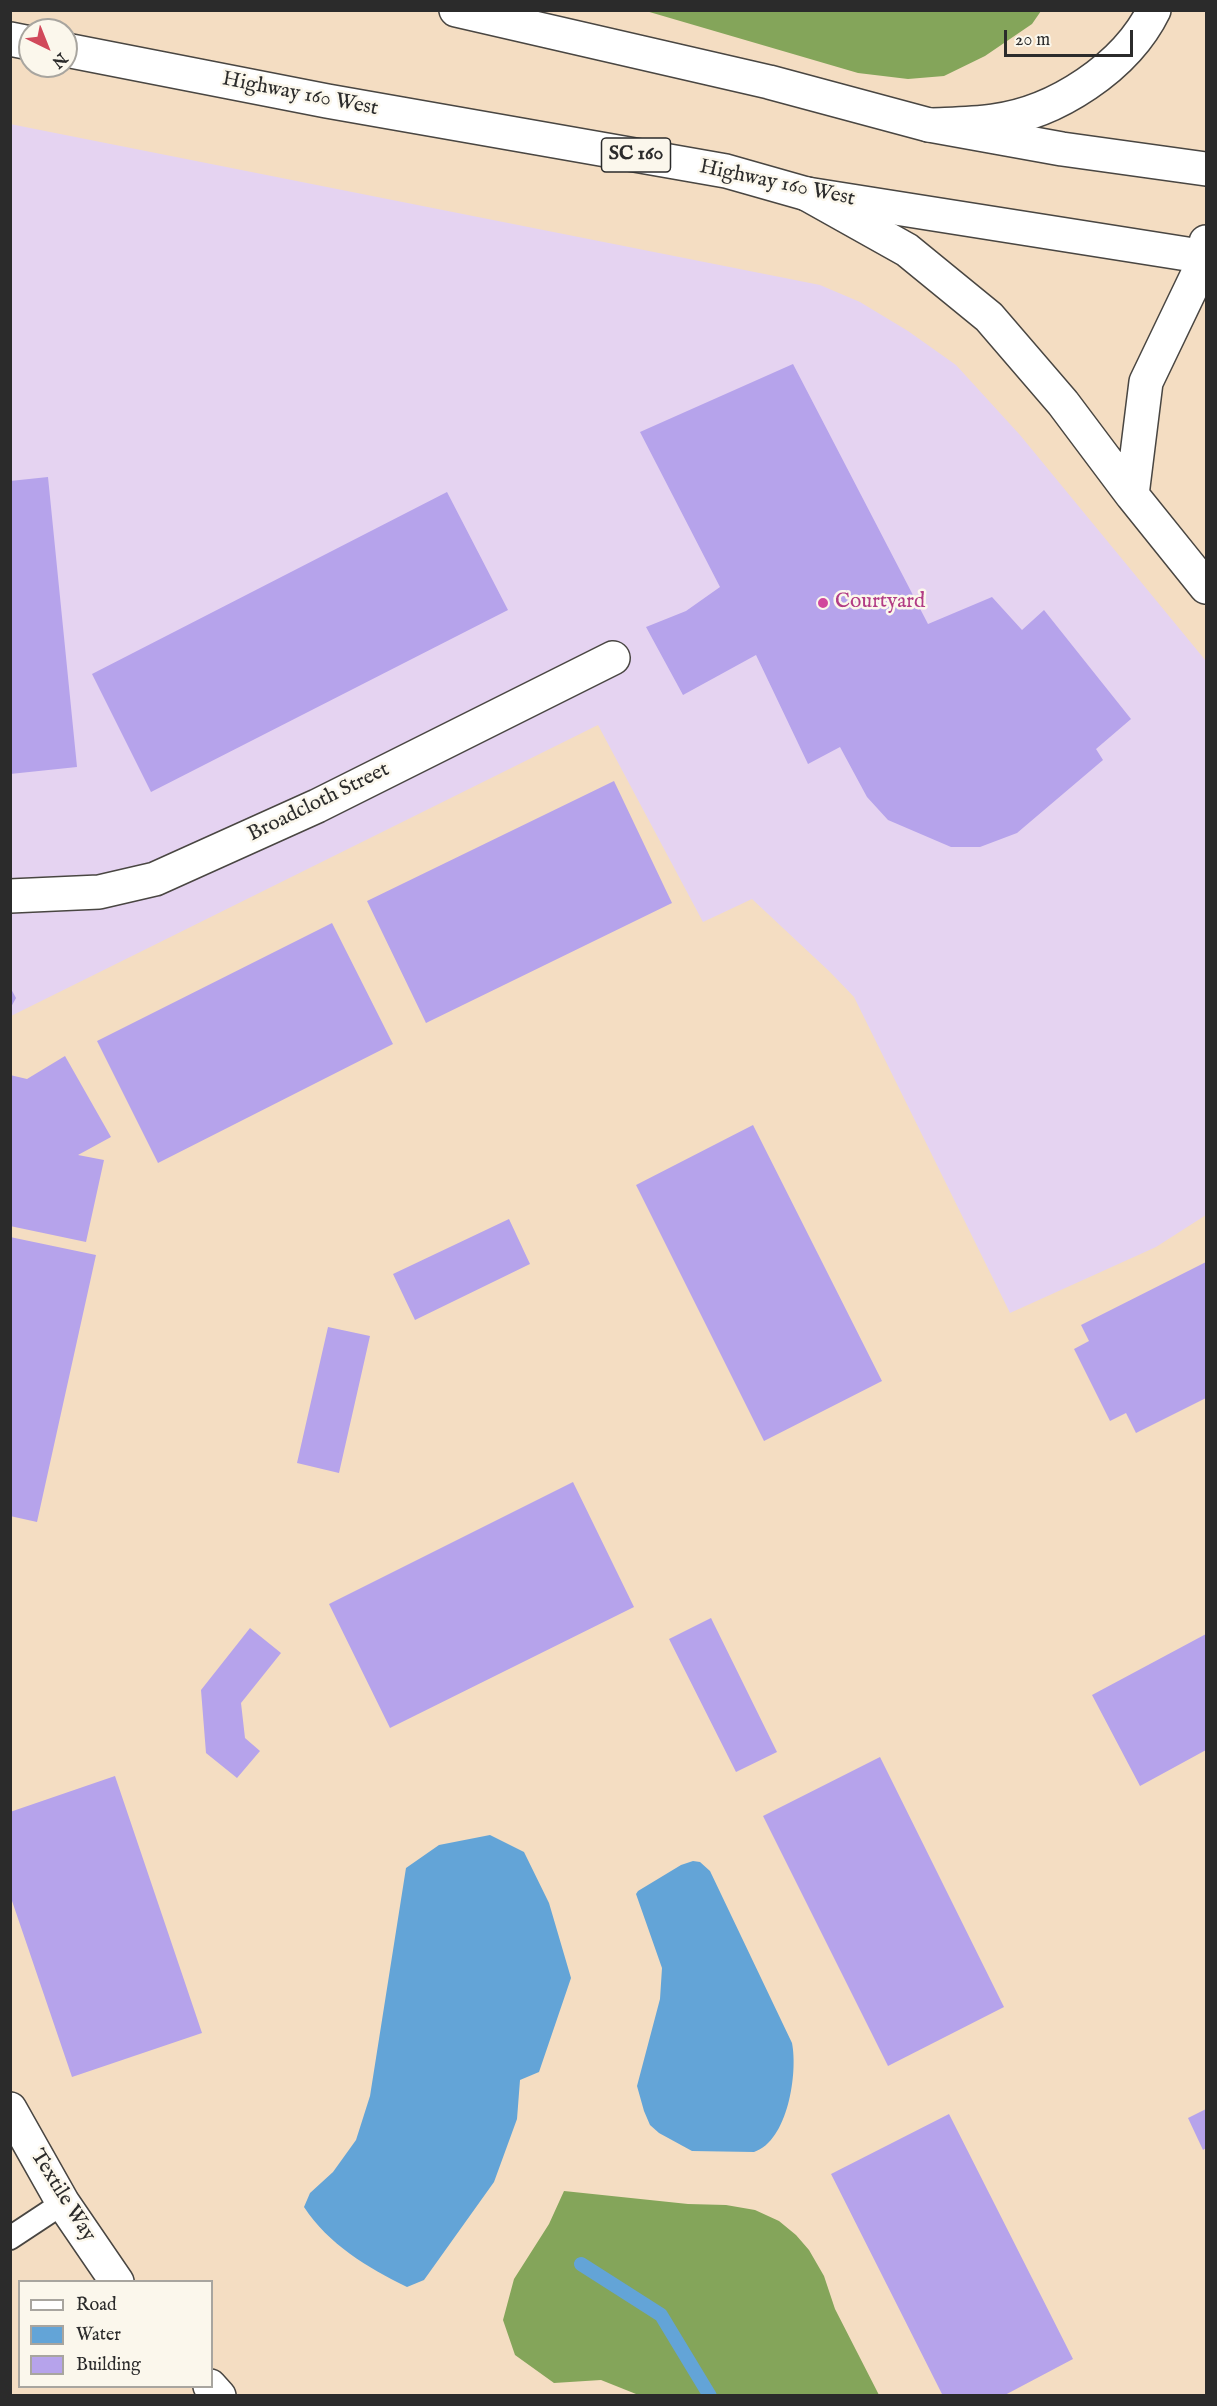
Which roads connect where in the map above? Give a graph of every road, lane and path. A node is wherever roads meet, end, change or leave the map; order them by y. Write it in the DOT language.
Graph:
graph roads {
  1 [pos="456,10"];
  2 [pos="1154,10"];
  3 [pos="78,52"];
  4 [pos="929,125"];
  5 [pos="1206,170"];
  6 [pos="807,194"];
  7 [pos="1206,252"];
  8 [pos="1132,495"];
  9 [pos="1206,587"];
  10 [pos="613,658"];
  11 [pos="10,896"];
  12 [pos="10,2109"];
  13 [pos="63,2203"];
  14 [pos="10,2238"];
  15 [pos="116,2280"];
  1 -- 4 [label="main road"];
  2 -- 4 [label="main road"];
  3 -- 6 [label="main road, Highway 160 West / SC 160"];
  4 -- 5 [label="main road"];
  6 -- 7 [label="main road, Highway 160 West / SC 160"];
  6 -- 8 [label="main road"];
  7 -- 8 [label="main road"];
  8 -- 9 [label="main road"];
  10 -- 11 [label="main road, Broadcloth Street"];
  12 -- 13 [label="main road, Textile Way"];
  13 -- 14 [label="lane"];
  13 -- 15 [label="main road, Textile Way"];
}
